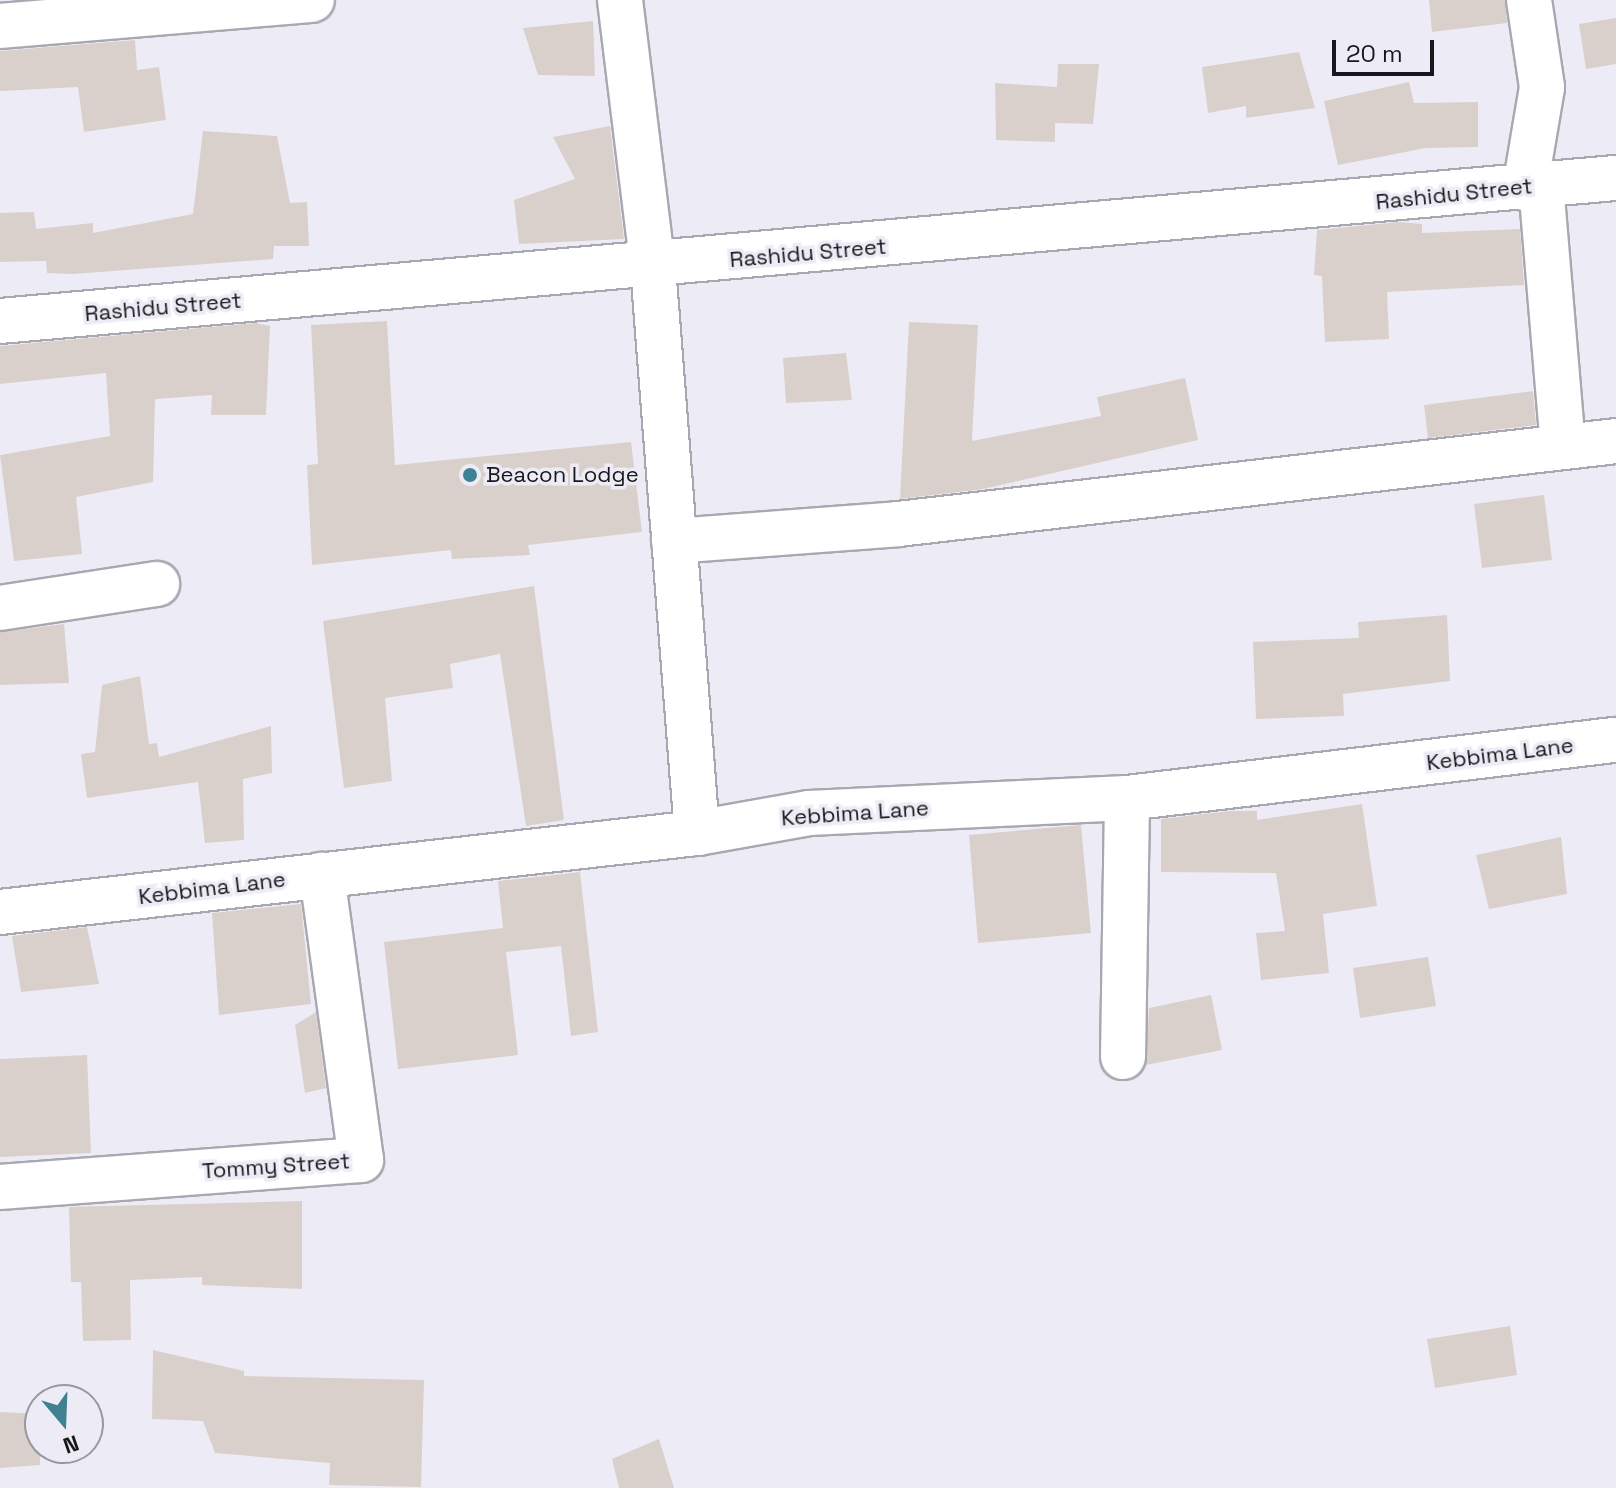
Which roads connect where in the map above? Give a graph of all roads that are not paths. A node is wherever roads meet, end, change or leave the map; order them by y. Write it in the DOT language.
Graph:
graph roads {
  1 [pos="312,0"];
  2 [pos="620,0"];
  3 [pos="1529,0"];
  4 [pos="0,26"];
  5 [pos="1616,178"];
  6 [pos="1533,187"];
  7 [pos="653,267"];
  8 [pos="0,321"];
  9 [pos="1616,441"];
  10 [pos="1563,447"];
  11 [pos="674,541"];
  12 [pos="157,584"];
  13 [pos="0,608"];
  14 [pos="1616,740"];
  15 [pos="1127,798"];
  16 [pos="697,833"];
  17 [pos="322,875"];
  18 [pos="0,912"];
  19 [pos="1123,1057"];
  20 [pos="0,1187"];
  1 -- 4 [label="street"];
  2 -- 7 [label="street"];
  3 -- 6 [label="street"];
  5 -- 6 [label="street, Rashidu Street"];
  6 -- 7 [label="street, Rashidu Street"];
  6 -- 10 [label="street"];
  7 -- 8 [label="street, Rashidu Street"];
  7 -- 11 [label="street"];
  9 -- 10 [label="street"];
  10 -- 11 [label="street"];
  11 -- 16 [label="street"];
  12 -- 13 [label="street"];
  14 -- 15 [label="street, Kebbima Lane"];
  15 -- 16 [label="street, Kebbima Lane"];
  15 -- 19 [label="street"];
  16 -- 17 [label="street, Kebbima Lane"];
  17 -- 18 [label="street, Kebbima Lane"];
  17 -- 20 [label="street, Tommy Street"];
}
